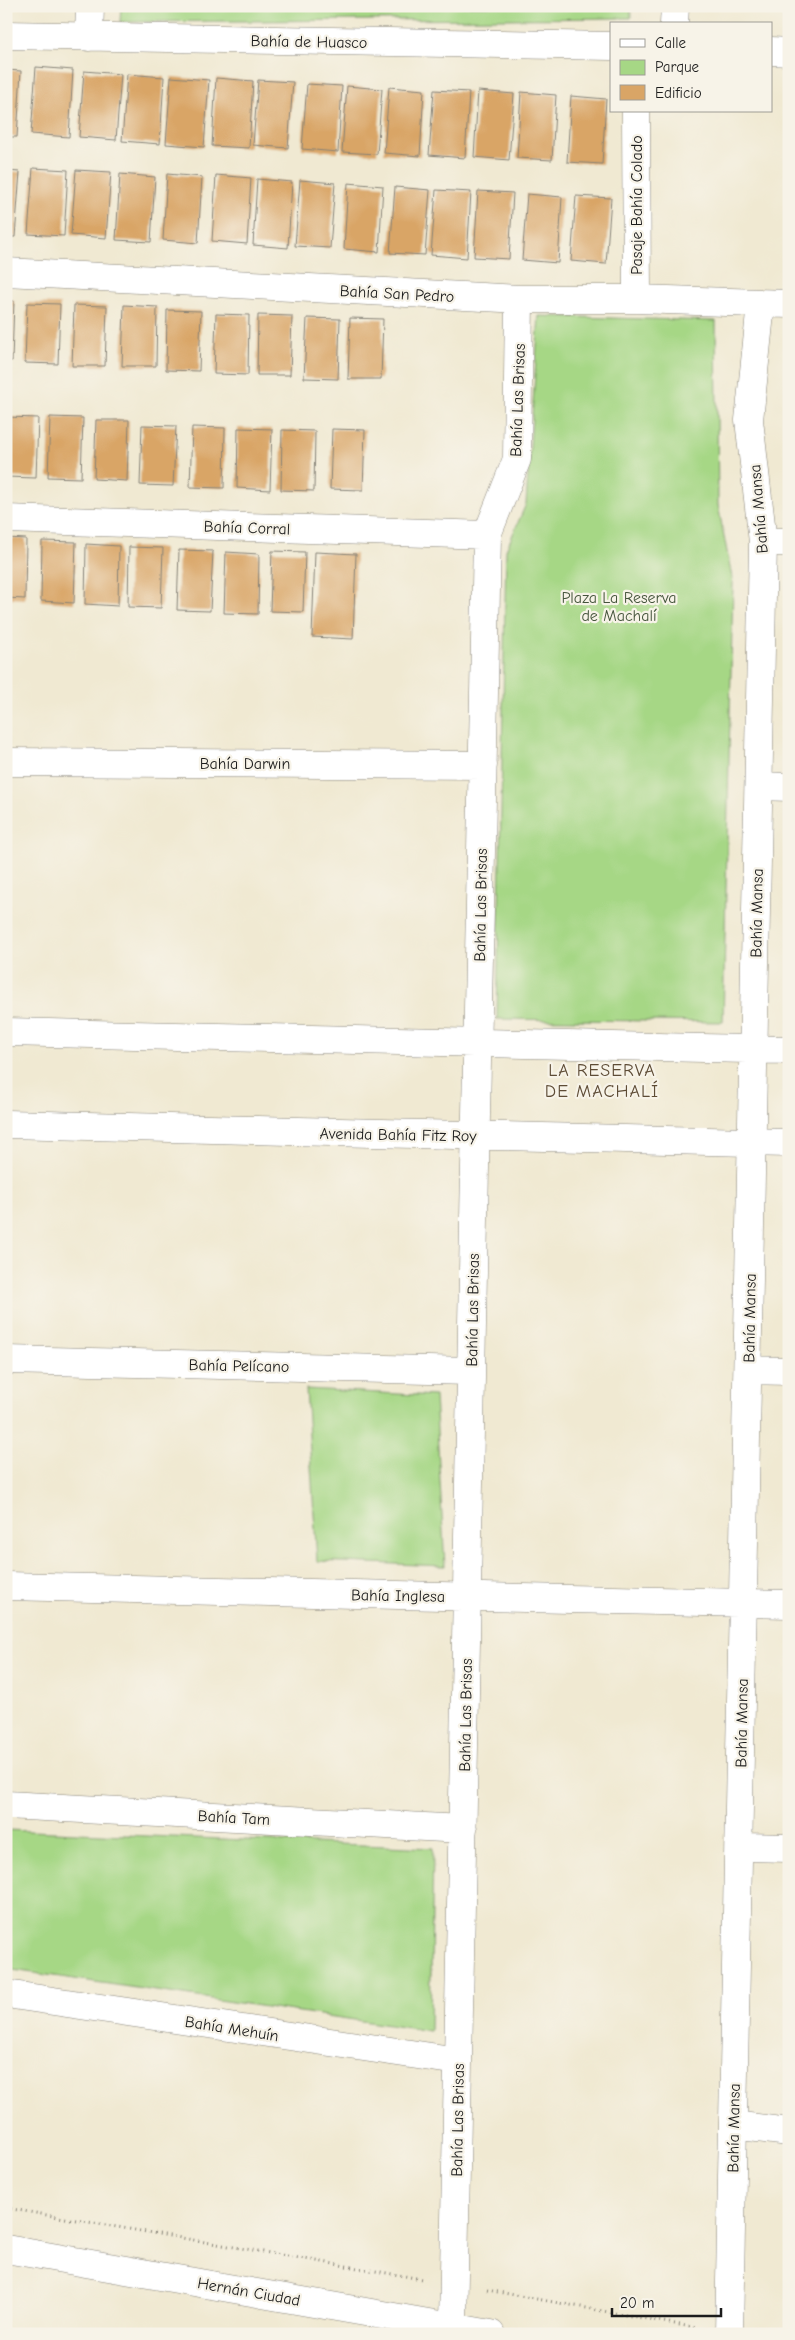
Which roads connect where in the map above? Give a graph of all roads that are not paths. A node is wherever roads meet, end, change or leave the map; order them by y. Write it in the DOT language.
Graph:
graph roads {
  1 [pos="90,6"];
  2 [pos="675,6"];
  3 [pos="674,22"];
  4 [pos="6,35"];
  5 [pos="89,37"];
  6 [pos="610,46"];
  7 [pos="772,52"];
  8 [pos="789,52"];
  9 [pos="636,112"];
  10 [pos="6,272"];
  11 [pos="519,299"];
  12 [pos="636,299"];
  13 [pos="761,304"];
  14 [pos="789,304"];
  15 [pos="6,519"];
  16 [pos="487,535"];
  17 [pos="776,542"];
  18 [pos="6,762"];
  19 [pos="483,765"];
  20 [pos="759,786"];
  21 [pos="789,787"];
  22 [pos="6,1032"];
  23 [pos="477,1043"];
  24 [pos="753,1050"];
  25 [pos="789,1050"];
  26 [pos="6,1124"];
  27 [pos="476,1136"];
  28 [pos="752,1142"];
  29 [pos="789,1143"];
  30 [pos="6,1360"];
  31 [pos="748,1370"];
  32 [pos="472,1371"];
  33 [pos="789,1371"];
  34 [pos="6,1586"];
  35 [pos="467,1596"];
  36 [pos="743,1603"];
  37 [pos="789,1604"];
  38 [pos="6,1805"];
  39 [pos="463,1829"];
  40 [pos="739,1846"];
  41 [pos="789,1848"];
  42 [pos="6,1994"];
  43 [pos="458,2061"];
  44 [pos="733,2126"];
  45 [pos="789,2132"];
  46 [pos="6,2249"];
  47 [pos="453,2326"];
  48 [pos="491,2334"];
  49 [pos="729,2334"];
  1 -- 5 [label="street"];
  2 -- 3 [label="street"];
  4 -- 5 [label="street, Bahía de Huasco"];
  5 -- 6 [label="street, Bahía de Huasco"];
  7 -- 8 [label="street"];
  9 -- 12 [label="street, Pasaje Bahía Colado"];
  10 -- 11 [label="street, Bahía San Pedro"];
  11 -- 12 [label="street, Bahía San Pedro"];
  11 -- 16 [label="street, Bahía Las Brisas"];
  12 -- 13 [label="street, Bahía San Pedro"];
  13 -- 14 [label="street, Bahía San Pedro"];
  13 -- 17 [label="street, Bahía Mansa"];
  15 -- 16 [label="street, Bahía Corral"];
  16 -- 19 [label="street, Bahía Las Brisas"];
  17 -- 20 [label="street, Bahía Mansa"];
  18 -- 19 [label="street, Bahía Darwin"];
  19 -- 23 [label="street, Bahía Las Brisas"];
  20 -- 21 [label="street"];
  20 -- 24 [label="street, Bahía Mansa"];
  22 -- 23 [label="street"];
  23 -- 24 [label="street"];
  23 -- 27 [label="street, Bahía Las Brisas"];
  24 -- 25 [label="street"];
  24 -- 28 [label="street, Bahía Mansa"];
  26 -- 27 [label="street, Avenida Bahía Fitz Roy"];
  27 -- 28 [label="street, Avenida Bahía Fitz Roy"];
  27 -- 32 [label="street, Bahía Las Brisas"];
  28 -- 29 [label="street, Avenida Bahía Fitz Roy"];
  28 -- 31 [label="street, Bahía Mansa"];
  30 -- 32 [label="street, Bahía Pelícano"];
  31 -- 33 [label="street"];
  31 -- 36 [label="street, Bahía Mansa"];
  32 -- 35 [label="street, Bahía Las Brisas"];
  34 -- 35 [label="street, Bahía Inglesa"];
  35 -- 36 [label="street, Bahía Inglesa"];
  35 -- 39 [label="street, Bahía Las Brisas"];
  36 -- 37 [label="street, Bahía Inglesa"];
  36 -- 40 [label="street, Bahía Mansa"];
  38 -- 39 [label="street, Bahía Tam"];
  39 -- 43 [label="street, Bahía Las Brisas"];
  40 -- 41 [label="street"];
  40 -- 44 [label="street, Bahía Mansa"];
  42 -- 43 [label="street, Bahía Mehuín"];
  43 -- 47 [label="street, Bahía Las Brisas"];
  44 -- 45 [label="street"];
  44 -- 49 [label="street, Bahía Mansa"];
  46 -- 47 [label="street, Hernán Ciudad"];
  47 -- 48 [label="street, Hernán Ciudad"];
}
